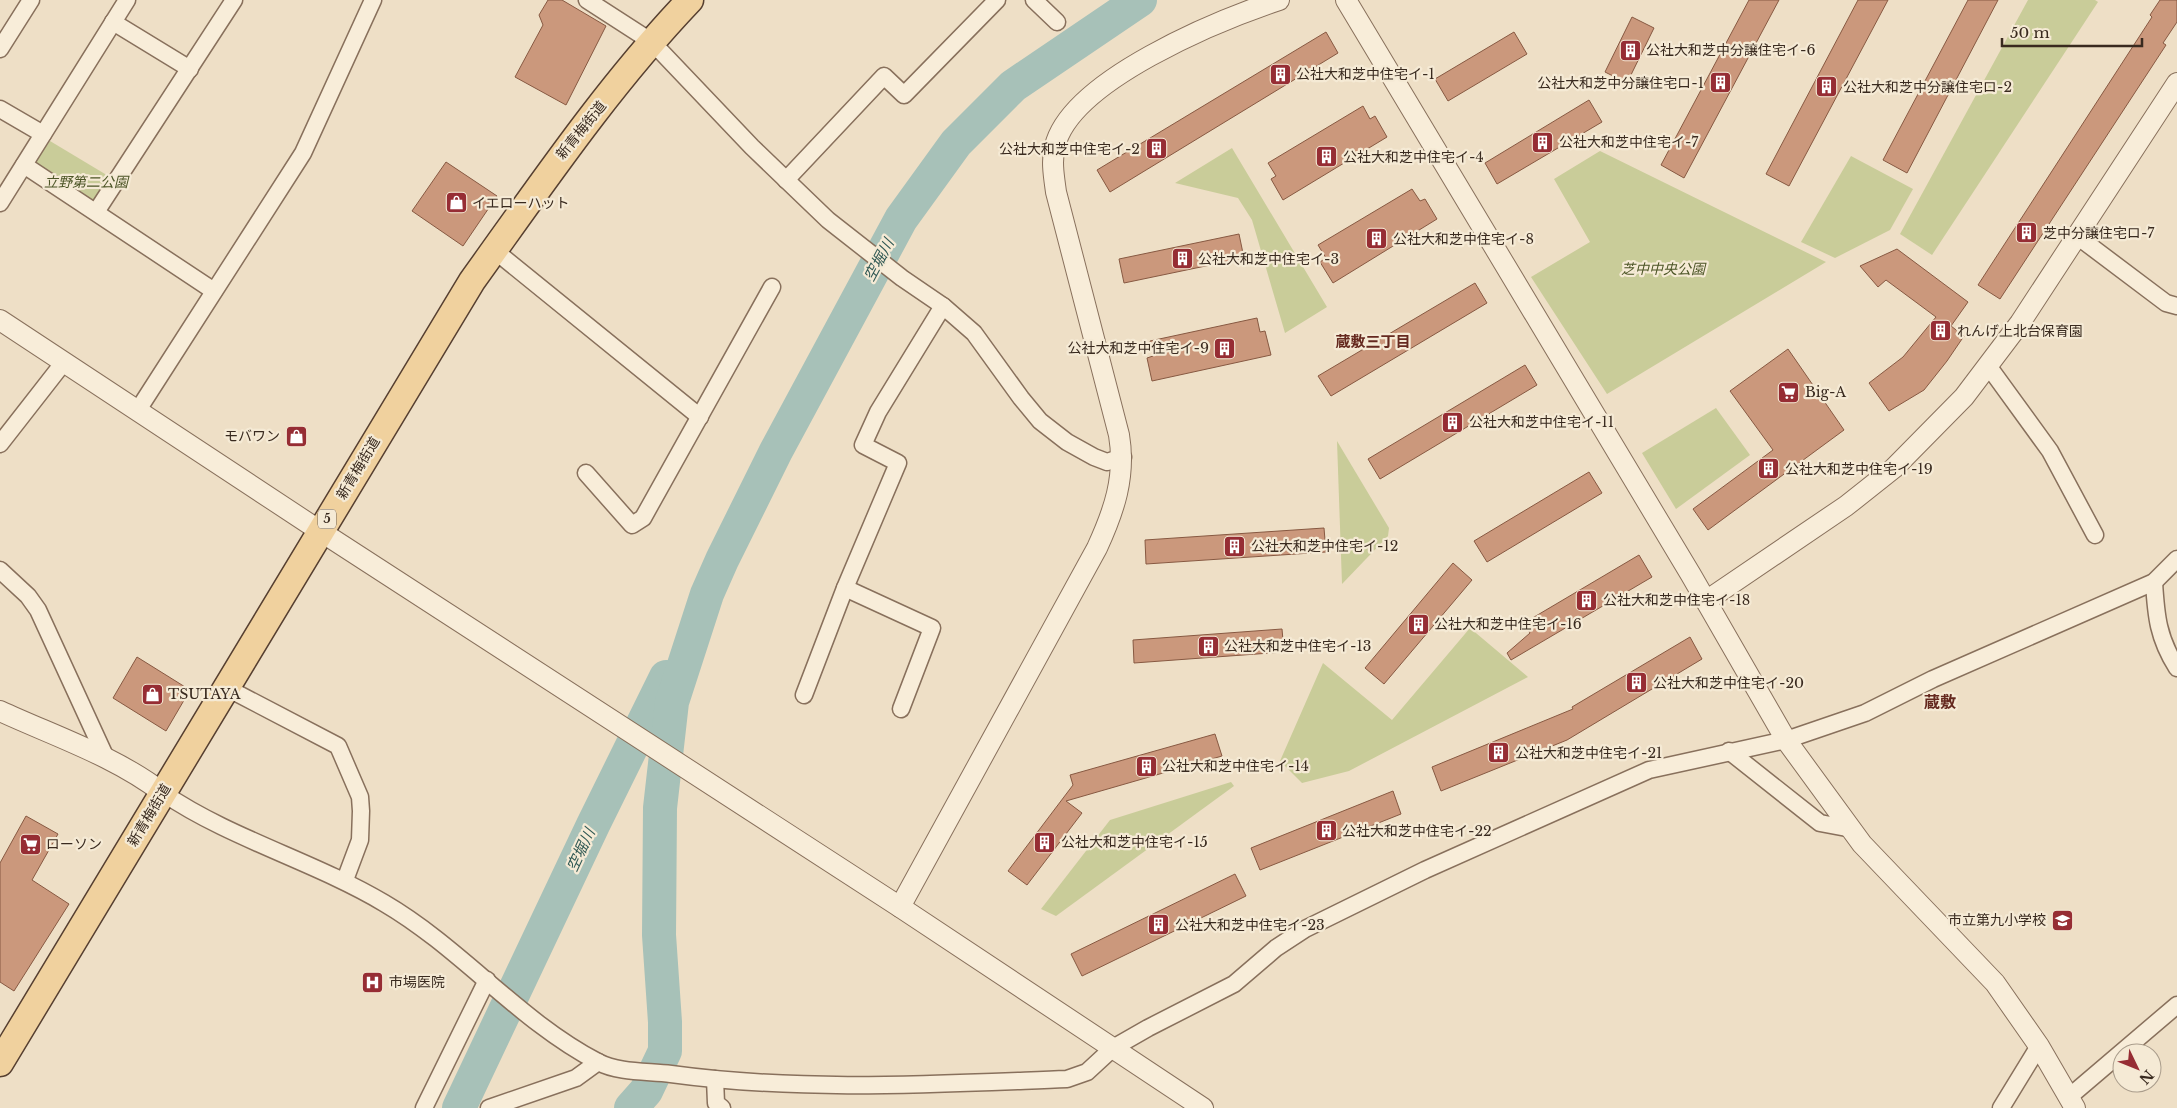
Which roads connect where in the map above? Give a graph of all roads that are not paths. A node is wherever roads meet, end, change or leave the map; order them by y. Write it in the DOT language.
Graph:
graph roads {
  1 [pos="31,0"];
  2 [pos="128,0"];
  3 [pos="234,0"];
  4 [pos="373,0"];
  5 [pos="587,0"];
  6 [pos="690,0"];
  7 [pos="997,0"];
  8 [pos="1034,0"];
  9 [pos="1278,0"];
  10 [pos="1346,0"];
  11 [pos="113,22"];
  12 [pos="1057,22"];
  13 [pos="652,42"];
  14 [pos="0,49"];
  15 [pos="190,69"];
  16 [pos="2177,83"];
  17 [pos="0,109"];
  18 [pos="43,134"];
  19 [pos="24,165"];
  20 [pos="786,180"];
  21 [pos="0,203"];
  22 [pos="96,212"];
  23 [pos="2077,236"];
  24 [pos="494,250"];
  25 [pos="772,287"];
  26 [pos="214,291"];
  27 [pos="943,306"];
  28 [pos="2177,306"];
  29 [pos="0,320"];
  30 [pos="64,362"];
  31 [pos="1989,367"];
  32 [pos="138,410"];
  33 [pos="700,417"];
  34 [pos="0,444"];
  35 [pos="1123,457"];
  36 [pos="586,472"];
  37 [pos="320,531"];
  38 [pos="2094,535"];
  39 [pos="2177,560"];
  40 [pos="0,570"];
  41 [pos="2154,582"];
  42 [pos="845,588"];
  43 [pos="1706,601"];
  44 [pos="2177,668"];
  45 [pos="227,688"];
  46 [pos="804,695"];
  47 [pos="901,709"];
  48 [pos="0,711"];
  49 [pos="1786,740"];
  50 [pos="1729,751"];
  51 [pos="106,758"];
  52 [pos="163,793"];
  53 [pos="1852,829"];
  54 [pos="344,880"];
  55 [pos="900,907"];
  56 [pos="488,980"];
  57 [pos="2177,1005"];
  58 [pos="2039,1046"];
  59 [pos="1113,1048"];
  60 [pos="598,1062"];
  61 [pos="0,1063"];
  62 [pos="715,1079"];
  63 [pos="2072,1103"];
  64 [pos="717,1106"];
  65 [pos="424,1108"];
  66 [pos="493,1108"];
  67 [pos="1203,1108"];
  68 [pos="2001,1108"];
  1 -- 14 [label="street"];
  2 -- 11 [label="street"];
  3 -- 15 [label="street"];
  4 -- 26 [label="street"];
  5 -- 13 [label="street"];
  6 -- 13 [label="main road, 新青梅街道 / 5"];
  7 -- 20 [label="street"];
  8 -- 12 [label="street"];
  9 -- 35 [label="street"];
  10 -- 43 [label="street"];
  11 -- 15 [label="street"];
  11 -- 18 [label="street"];
  13 -- 20 [label="street"];
  13 -- 24 [label="main road, 新青梅街道 / 5"];
  15 -- 22 [label="street"];
  16 -- 23 [label="street"];
  17 -- 18 [label="street"];
  18 -- 19 [label="street"];
  19 -- 21 [label="street"];
  19 -- 22 [label="street"];
  20 -- 27 [label="street"];
  22 -- 26 [label="street"];
  23 -- 28 [label="street"];
  23 -- 31 [label="street"];
  24 -- 33 [label="street"];
  24 -- 37 [label="main road, 新青梅街道 / 5"];
  25 -- 33 [label="street"];
  26 -- 32 [label="street"];
  27 -- 35 [label="street"];
  27 -- 42 [label="street"];
  29 -- 30 [label="street"];
  30 -- 32 [label="street"];
  30 -- 34 [label="street"];
  31 -- 38 [label="street"];
  31 -- 43 [label="street"];
  32 -- 37 [label="street"];
  33 -- 36 [label="street"];
  35 -- 55 [label="street"];
  37 -- 45 [label="main road, 新青梅街道 / 5"];
  37 -- 55 [label="street"];
  39 -- 41 [label="street"];
  40 -- 51 [label="street"];
  41 -- 44 [label="street"];
  41 -- 49 [label="street"];
  42 -- 46 [label="street"];
  42 -- 47 [label="street"];
  43 -- 49 [label="street"];
  45 -- 52 [label="main road, 新青梅街道 / 5"];
  45 -- 54 [label="street"];
  48 -- 51 [label="street"];
  49 -- 50 [label="street"];
  49 -- 53 [label="street"];
  50 -- 53 [label="street"];
  50 -- 59 [label="street"];
  51 -- 52 [label="street"];
  52 -- 54 [label="street"];
  52 -- 61 [label="main road, 新青梅街道 / 5"];
  53 -- 58 [label="street"];
  54 -- 56 [label="street"];
  55 -- 59 [label="street"];
  56 -- 60 [label="street"];
  56 -- 65 [label="street"];
  57 -- 63 [label="street"];
  58 -- 63 [label="street"];
  58 -- 68 [label="street"];
  59 -- 62 [label="street"];
  59 -- 67 [label="street"];
  60 -- 62 [label="street"];
  60 -- 66 [label="street"];
  62 -- 64 [label="street"];
}
